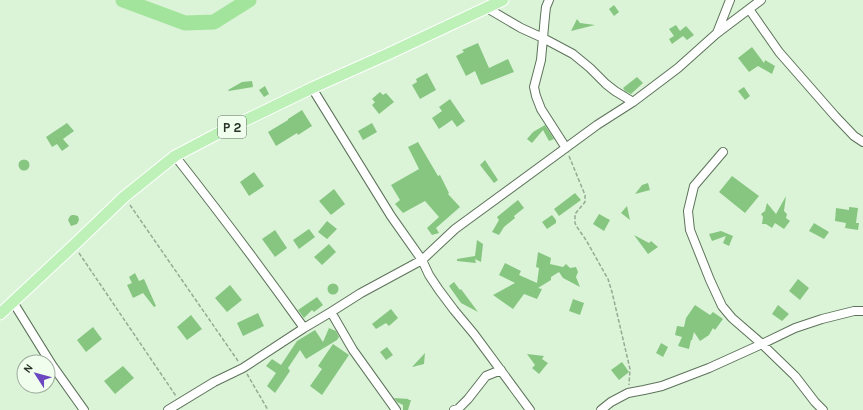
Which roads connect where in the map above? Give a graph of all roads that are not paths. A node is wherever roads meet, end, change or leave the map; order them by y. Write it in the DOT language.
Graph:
graph roads {
  1 [pos="503,0"];
  2 [pos="549,0"];
  3 [pos="730,0"];
  4 [pos="761,0"];
  5 [pos="487,8"];
  6 [pos="749,9"];
  7 [pos="716,34"];
  8 [pos="543,38"];
  9 [pos="312,88"];
  10 [pos="634,102"];
  11 [pos="863,142"];
  12 [pos="566,148"];
  13 [pos="723,152"];
  14 [pos="175,156"];
  15 [pos="422,260"];
  16 [pos="13,302"];
  17 [pos="863,311"];
  18 [pos="331,312"];
  19 [pos="0,314"];
  20 [pos="304,328"];
  21 [pos="762,344"];
  22 [pos="501,370"];
  23 [pos="84,410"];
  24 [pos="168,410"];
  25 [pos="396,410"];
  26 [pos="454,410"];
  27 [pos="530,410"];
  28 [pos="601,410"];
  29 [pos="823,410"];
  1 -- 5 [label="main road, P 2"];
  2 -- 8 [label="street"];
  3 -- 7 [label="street"];
  4 -- 6 [label="street"];
  5 -- 8 [label="street"];
  5 -- 9 [label="main road, P 2"];
  6 -- 7 [label="street"];
  6 -- 11 [label="street"];
  7 -- 10 [label="street"];
  8 -- 10 [label="street"];
  8 -- 12 [label="street"];
  9 -- 14 [label="main road, P 2"];
  9 -- 15 [label="street"];
  10 -- 12 [label="street"];
  12 -- 15 [label="street"];
  13 -- 21 [label="street"];
  14 -- 16 [label="main road, P 2"];
  14 -- 20 [label="street"];
  15 -- 18 [label="street"];
  15 -- 22 [label="street"];
  16 -- 19 [label="main road, P 2"];
  16 -- 23 [label="street"];
  17 -- 21 [label="street"];
  18 -- 20 [label="street"];
  18 -- 25 [label="street"];
  20 -- 24 [label="street"];
  21 -- 28 [label="street"];
  21 -- 29 [label="street"];
  22 -- 26 [label="street"];
  22 -- 27 [label="street"];
}
